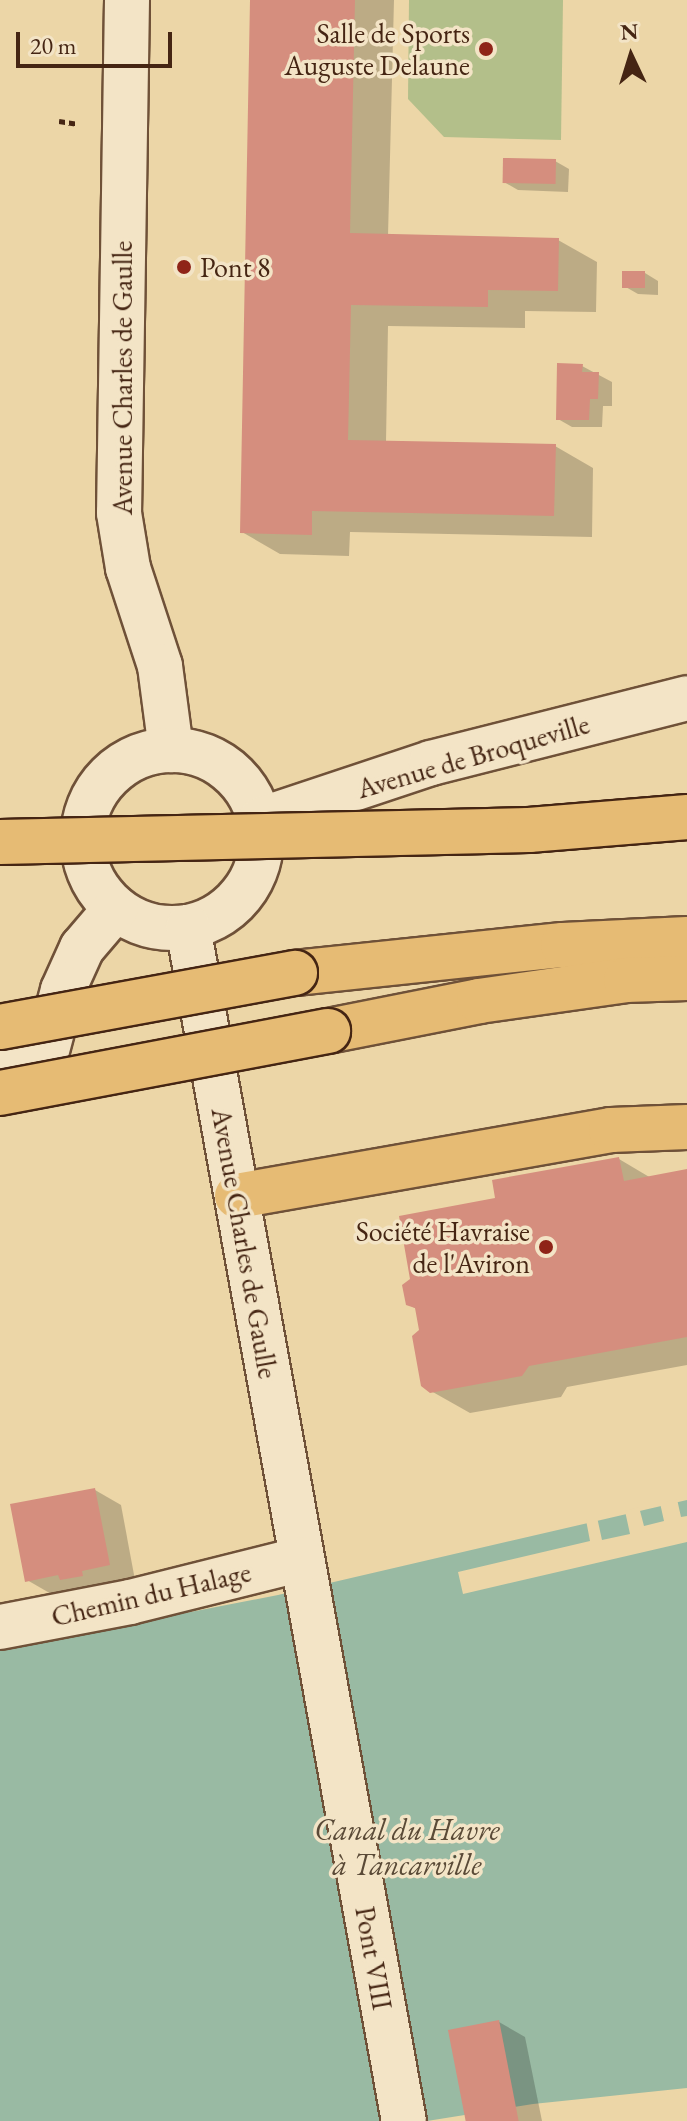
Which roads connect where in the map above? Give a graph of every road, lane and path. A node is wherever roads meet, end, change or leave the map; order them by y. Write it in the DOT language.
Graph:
graph roads {
  1 [pos="127,0"];
  2 [pos="687,698"];
  3 [pos="171,750"];
  4 [pos="687,817"];
  5 [pos="260,820"];
  6 [pos="0,842"];
  7 [pos="116,908"];
  8 [pos="188,927"];
  9 [pos="687,939"];
  10 [pos="687,978"];
  11 [pos="0,1027"];
  12 [pos="0,1067"];
  13 [pos="0,1093"];
  14 [pos="687,1127"];
  15 [pos="237,1196"];
  16 [pos="302,1559"];
  17 [pos="0,1627"];
  18 [pos="404,2121"];
  1 -- 3 [label="street, Avenue Charles de Gaulle"];
  2 -- 5 [label="street, Avenue de Broqueville"];
  3 -- 5 [label="street"];
  3 -- 7 [label="street"];
  4 -- 6 [label="main road, bridge"];
  5 -- 8 [label="street"];
  7 -- 8 [label="street"];
  7 -- 12 [label="street"];
  8 -- 15 [label="street, Avenue Charles de Gaulle"];
  9 -- 11 [label="main road, bridge"];
  10 -- 13 [label="main road, bridge"];
  14 -- 15 [label="main road"];
  15 -- 16 [label="street, Avenue Charles de Gaulle"];
  16 -- 17 [label="street, Chemin du Halage"];
  16 -- 18 [label="street, Pont VIII"];
}
